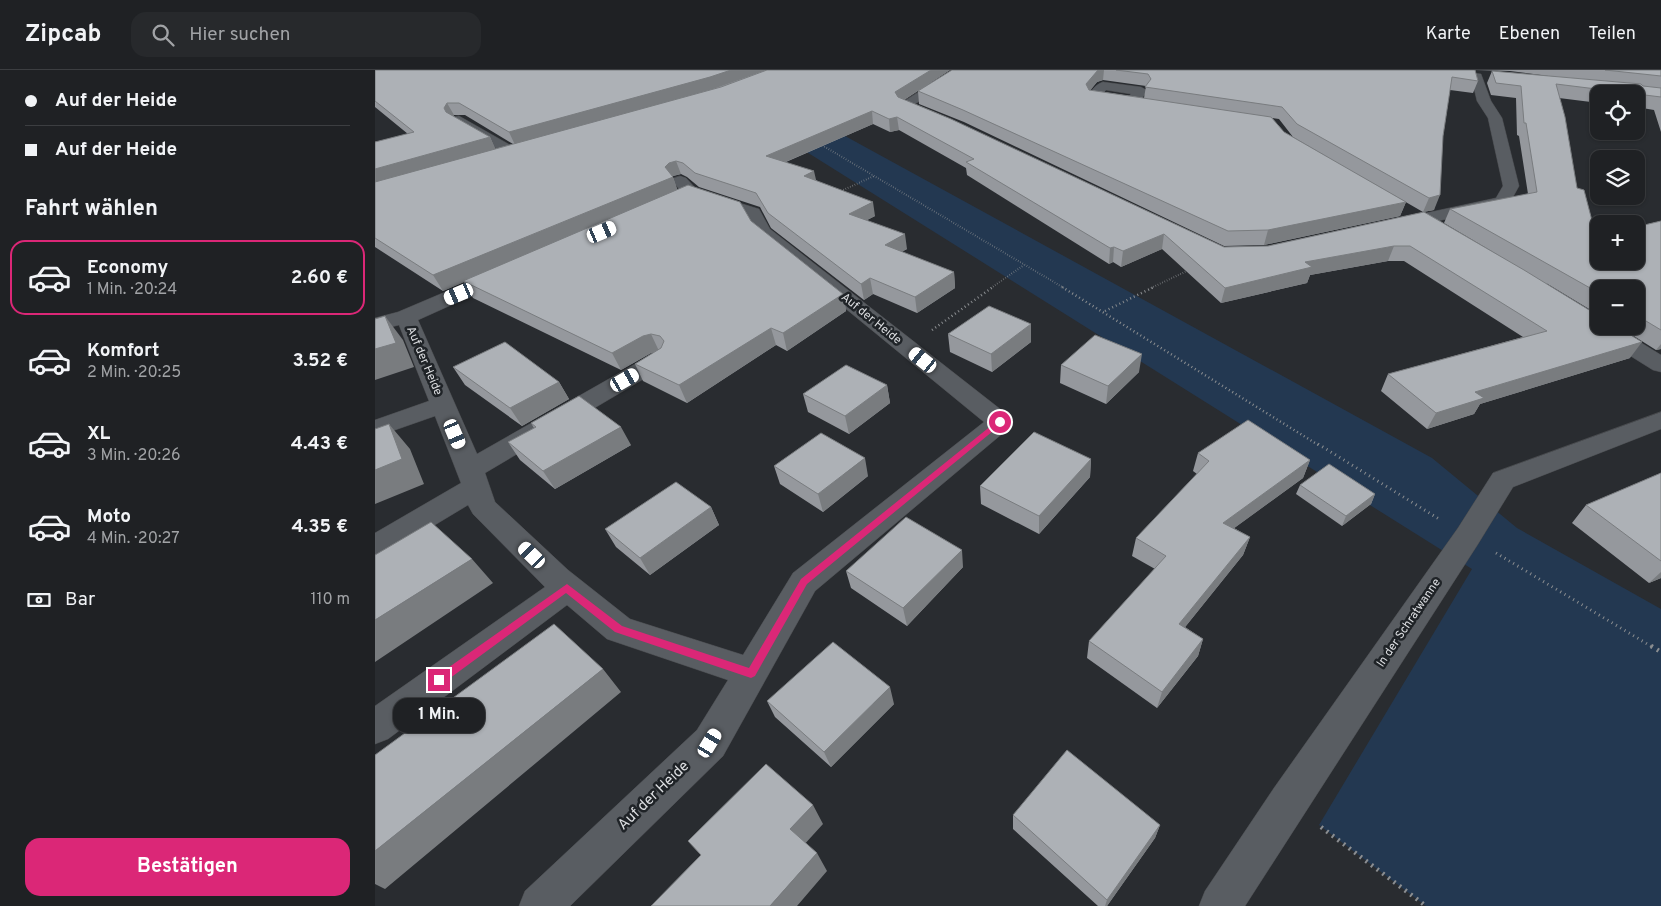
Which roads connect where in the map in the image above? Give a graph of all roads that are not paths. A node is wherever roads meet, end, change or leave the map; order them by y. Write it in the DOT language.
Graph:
graph roads {
  1 [pos="962,70"];
  2 [pos="1413,70"];
  3 [pos="1494,77"];
  4 [pos="1477,78"];
  5 [pos="1131,102"];
  6 [pos="1150,105"];
  7 [pos="459,120"];
  8 [pos="949,123"];
  9 [pos="496,158"];
  10 [pos="1394,205"];
  11 [pos="647,212"];
  12 [pos="1419,220"];
  13 [pos="1380,228"];
  14 [pos="1443,233"];
  15 [pos="522,267"];
  16 [pos="405,317"];
  17 [pos="1588,320"];
  18 [pos="375,325"];
  19 [pos="659,360"];
  20 [pos="1661,365"];
  21 [pos="443,405"];
  22 [pos="1661,420"];
  23 [pos="375,429"];
  24 [pos="473,479"];
  25 [pos="375,547"];
  26 [pos="567,588"];
  27 [pos="751,673"];
  28 [pos="375,727"];
  29 [pos="540,906"];
  30 [pos="1220,906"];
  1 -- 8 [label="street"];
  2 -- 4 [label="street"];
  3 -- 4 [label="street"];
  4 -- 12 [label="street"];
  5 -- 6 [label="street"];
  7 -- 9 [label="street"];
  10 -- 12 [label="street"];
  11 -- 27 [label="street, Auf der Heide"];
  12 -- 13 [label="street"];
  12 -- 14 [label="street"];
  15 -- 16 [label="street, Auf der Heide"];
  16 -- 18 [label="street, Auf der Heide"];
  16 -- 21 [label="street, Auf der Heide"];
  17 -- 20 [label="street"];
  19 -- 24 [label="street"];
  21 -- 23 [label="street, Auf der Heide"];
  21 -- 24 [label="street, Auf der Heide"];
  22 -- 30 [label="street, In der Schratwanne"];
  24 -- 25 [label="street"];
  24 -- 26 [label="street, Auf der Heide"];
  26 -- 27 [label="street, Auf der Heide"];
  26 -- 28 [label="street"];
  27 -- 29 [label="street, Auf der Heide"];
}
